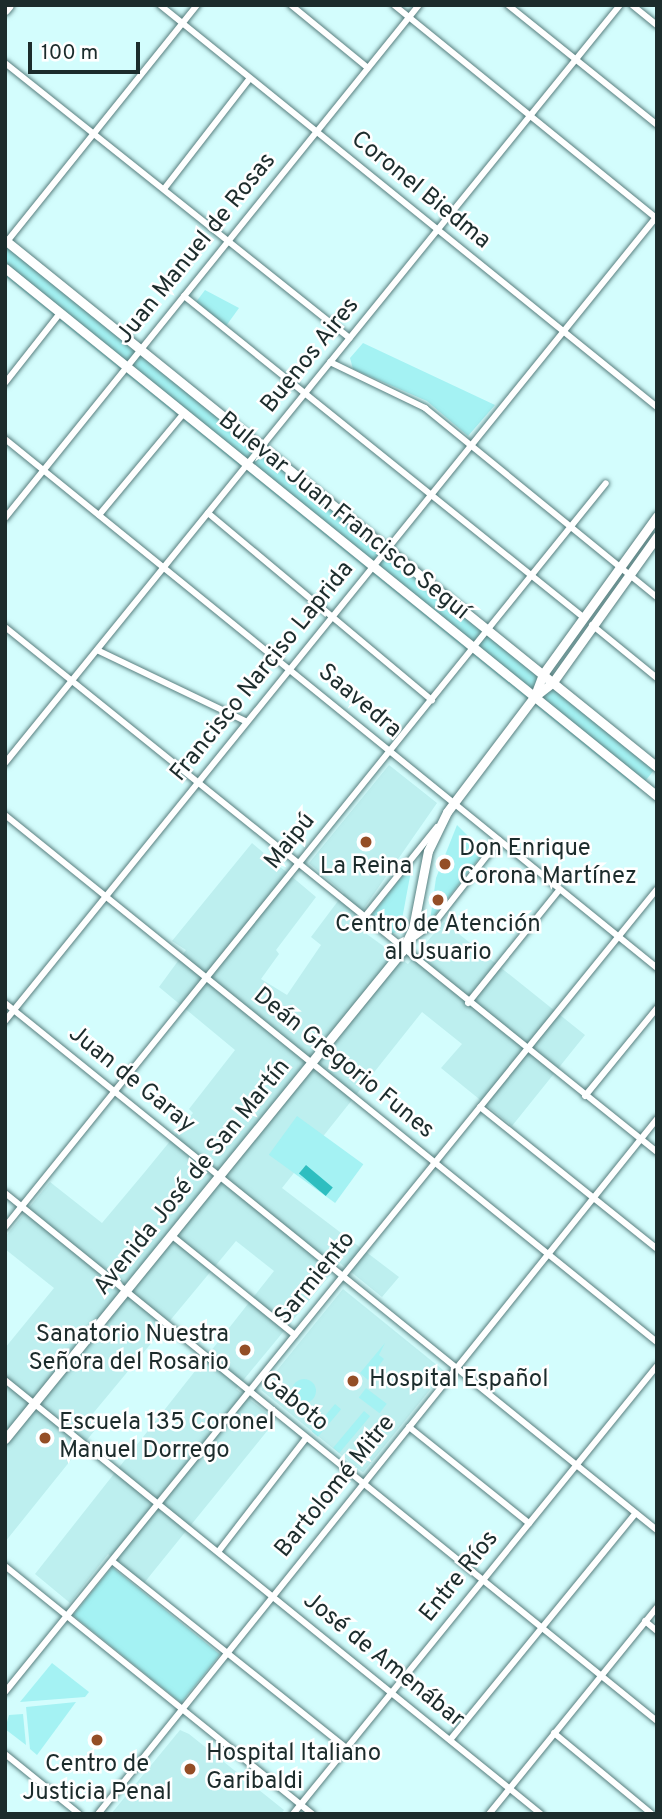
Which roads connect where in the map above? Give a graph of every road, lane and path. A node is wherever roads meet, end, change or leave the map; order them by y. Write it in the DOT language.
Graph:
graph roads {
  1 [pos="9,5"];
  2 [pos="160,5"];
  3 [pos="197,5"];
  4 [pos="291,5"];
  5 [pos="394,5"];
  6 [pos="419,5"];
  7 [pos="508,5"];
  8 [pos="620,5"];
  9 [pos="632,5"];
  10 [pos="5,10"];
  11 [pos="409,17"];
  12 [pos="182,23"];
  13 [pos="657,25"];
  14 [pos="575,60"];
  15 [pos="5,63"];
  16 [pos="368,68"];
  17 [pos="250,78"];
  18 [pos="530,116"];
  19 [pos="657,125"];
  20 [pos="93,132"];
  21 [pos="316,132"];
  22 [pos="164,189"];
  23 [pos="656,217"];
  24 [pos="437,230"];
  25 [pos="6,242"];
  26 [pos="227,242"];
  27 [pos="5,268"];
  28 [pos="184,296"];
  29 [pos="60,313"];
  30 [pos="564,333"];
  31 [pos="349,338"];
  32 [pos="141,349"];
  33 [pos="330,362"];
  34 [pos="126,368"];
  35 [pos="5,383"];
  36 [pos="305,394"];
  37 [pos="657,407"];
  38 [pos="184,413"];
  39 [pos="5,439"];
  40 [pos="473,445"];
  41 [pos="262,446"];
  42 [pos="247,465"];
  43 [pos="44,470"];
  44 [pos="606,483"];
  45 [pos="431,495"];
  46 [pos="208,513"];
  47 [pos="99,515"];
  48 [pos="657,516"];
  49 [pos="5,518"];
  50 [pos="572,526"];
  51 [pos="657,536"];
  52 [pos="388,549"];
  53 [pos="373,566"];
  54 [pos="164,567"];
  55 [pos="619,567"];
  56 [pos="628,574"];
  57 [pos="531,576"];
  58 [pos="657,597"];
  59 [pos="332,617"];
  60 [pos="583,617"];
  61 [pos="592,625"];
  62 [pos="5,627"];
  63 [pos="488,630"];
  64 [pos="474,648"];
  65 [pos="97,650"];
  66 [pos="290,669"];
  67 [pos="543,674"];
  68 [pos="657,678"];
  69 [pos="72,680"];
  70 [pos="553,682"];
  71 [pos="534,697"];
  72 [pos="432,700"];
  73 [pos="247,722"];
  74 [pos="390,752"];
  75 [pos="5,763"];
  76 [pos="657,767"];
  77 [pos="197,785"];
  78 [pos="657,796"];
  79 [pos="454,803"];
  80 [pos="5,816"];
  81 [pos="443,820"];
  82 [pos="499,840"];
  83 [pos="297,865"];
  84 [pos="560,889"];
  85 [pos="657,889"];
  86 [pos="106,896"];
  87 [pos="363,919"];
  88 [pos="618,936"];
  89 [pos="409,941"];
  90 [pos="402,951"];
  91 [pos="657,968"];
  92 [pos="205,977"];
  93 [pos="5,1003"];
  94 [pos="468,1003"];
  95 [pos="657,1008"];
  96 [pos="14,1010"];
  97 [pos="5,1021"];
  98 [pos="526,1050"];
  99 [pos="312,1063"];
  100 [pos="114,1092"];
  101 [pos="585,1096"];
  102 [pos="480,1107"];
  103 [pos="657,1119"];
  104 [pos="640,1139"];
  105 [pos="657,1152"];
  106 [pos="435,1163"];
  107 [pos="219,1177"];
  108 [pos="5,1193"];
  109 [pos="593,1198"];
  110 [pos="22,1206"];
  111 [pos="5,1227"];
  112 [pos="171,1235"];
  113 [pos="657,1249"];
  114 [pos="548,1254"];
  115 [pos="343,1276"];
  116 [pos="125,1291"];
  117 [pos="295,1335"];
  118 [pos="657,1342"];
  119 [pos="657,1366"];
  120 [pos="456,1368"];
  121 [pos="5,1380"];
  122 [pos="249,1391"];
  123 [pos="34,1404"];
  124 [pos="409,1427"];
  125 [pos="306,1438"];
  126 [pos="5,1439"];
  127 [pos="576,1465"];
  128 [pos="363,1483"];
  129 [pos="159,1503"];
  130 [pos="636,1513"];
  131 [pos="529,1523"];
  132 [pos="657,1530"];
  133 [pos="218,1552"];
  134 [pos="112,1561"];
  135 [pos="5,1566"];
  136 [pos="483,1580"];
  137 [pos="273,1596"];
  138 [pos="657,1607"];
  139 [pos="67,1616"];
  140 [pos="645,1621"];
  141 [pos="540,1627"];
  142 [pos="657,1631"];
  143 [pos="228,1653"];
  144 [pos="601,1676"];
  145 [pos="5,1692"];
  146 [pos="390,1692"];
  147 [pos="183,1710"];
  148 [pos="657,1721"];
  149 [pos="554,1733"];
  150 [pos="450,1740"];
  151 [pos="346,1748"];
  152 [pos="5,1754"];
  153 [pos="509,1788"];
  154 [pos="301,1805"];
  155 [pos="79,1814"];
  156 [pos="98,1814"];
  157 [pos="293,1814"];
  158 [pos="312,1814"];
  159 [pos="489,1814"];
  160 [pos="541,1814"];
  161 [pos="652,1814"];
  1 -- 10 [label="main road"];
  2 -- 12 [label="street, Coronel Biedma"];
  3 -- 12 [label="street"];
  4 -- 16 [label="street"];
  5 -- 11 [label="street"];
  6 -- 11 [label="street, Juan Manuel de Rosas"];
  7 -- 14 [label="street"];
  8 -- 14 [label="street, Buenos Aires"];
  9 -- 13 [label="street"];
  11 -- 16 [label="street, Juan Manuel de Rosas"];
  11 -- 18 [label="street"];
  12 -- 17 [label="street, Coronel Biedma"];
  12 -- 20 [label="street"];
  14 -- 18 [label="street, Buenos Aires"];
  14 -- 19 [label="street"];
  15 -- 20 [label="street"];
  16 -- 21 [label="street, Juan Manuel de Rosas"];
  17 -- 21 [label="street, Coronel Biedma"];
  17 -- 22 [label="street"];
  18 -- 23 [label="street"];
  18 -- 24 [label="street, Buenos Aires"];
  20 -- 22 [label="street"];
  20 -- 25 [label="street"];
  21 -- 24 [label="street, Coronel Biedma"];
  21 -- 26 [label="street, Juan Manuel de Rosas"];
  22 -- 26 [label="street"];
  23 -- 30 [label="street, Francisco Narciso Laprida"];
  24 -- 30 [label="street, Coronel Biedma"];
  24 -- 31 [label="street, Buenos Aires"];
  25 -- 32 [label="main road, Bulevar Juan Francisco Seguí"];
  26 -- 28 [label="street, Juan Manuel de Rosas"];
  26 -- 31 [label="street"];
  27 -- 29 [label="main road, Bulevar Juan Francisco Seguí"];
  28 -- 32 [label="street, Juan Manuel de Rosas"];
  28 -- 36 [label="street"];
  29 -- 34 [label="main road, Bulevar Juan Francisco Seguí"];
  29 -- 35 [label="street"];
  30 -- 37 [label="street, Coronel Biedma"];
  30 -- 40 [label="street, Francisco Narciso Laprida"];
  31 -- 33 [label="street, Buenos Aires"];
  32 -- 34 [label="street, Juan Manuel de Rosas"];
  32 -- 41 [label="main road, Bulevar Juan Francisco Seguí"];
  33 -- 36 [label="street, Buenos Aires"];
  33 -- 40 [label="street"];
  34 -- 38 [label="main road, Bulevar Juan Francisco Seguí"];
  34 -- 43 [label="street, Juan Manuel de Rosas"];
  36 -- 41 [label="street, Buenos Aires"];
  36 -- 45 [label="street"];
  38 -- 42 [label="main road, Bulevar Juan Francisco Seguí"];
  38 -- 47 [label="street"];
  39 -- 43 [label="street, Saavedra"];
  40 -- 45 [label="street, Francisco Narciso Laprida"];
  40 -- 50 [label="street"];
  41 -- 42 [label="street, Buenos Aires"];
  41 -- 52 [label="main road, Bulevar Juan Francisco Seguí"];
  42 -- 46 [label="street, Buenos Aires"];
  42 -- 53 [label="main road, Bulevar Juan Francisco Seguí"];
  43 -- 47 [label="street, Saavedra"];
  43 -- 49 [label="street, Juan Manuel de Rosas"];
  44 -- 50 [label="street, Maipú"];
  45 -- 52 [label="street, Francisco Narciso Laprida"];
  45 -- 57 [label="street"];
  46 -- 54 [label="street, Buenos Aires"];
  46 -- 59 [label="street"];
  47 -- 54 [label="street, Saavedra"];
  48 -- 55 [label="main road, Avenida José de San Martín"];
  50 -- 55 [label="street"];
  50 -- 57 [label="street, Maipú"];
  51 -- 56 [label="main road, Avenida José de San Martín"];
  52 -- 53 [label="street, Francisco Narciso Laprida"];
  52 -- 63 [label="main road, Bulevar Juan Francisco Seguí"];
  53 -- 59 [label="street, Francisco Narciso Laprida"];
  53 -- 64 [label="main road, Bulevar Juan Francisco Seguí"];
  54 -- 65 [label="street, Buenos Aires"];
  54 -- 66 [label="street, Saavedra"];
  55 -- 56 [label="street"];
  55 -- 60 [label="main road, Avenida José de San Martín"];
  56 -- 58 [label="street"];
  56 -- 61 [label="main road, Avenida José de San Martín"];
  57 -- 60 [label="street"];
  57 -- 63 [label="street, Maipú"];
  59 -- 66 [label="street, Francisco Narciso Laprida"];
  59 -- 72 [label="street"];
  60 -- 67 [label="main road, Avenida José de San Martín"];
  61 -- 68 [label="street"];
  61 -- 70 [label="main road, Avenida José de San Martín"];
  62 -- 69 [label="street"];
  63 -- 64 [label="street, Maipú"];
  63 -- 67 [label="main road, Bulevar Juan Francisco Seguí"];
  64 -- 71 [label="main road, Bulevar Juan Francisco Seguí"];
  64 -- 72 [label="street, Maipú"];
  65 -- 69 [label="street, Buenos Aires"];
  65 -- 73 [label="street"];
  66 -- 73 [label="street, Francisco Narciso Laprida"];
  66 -- 74 [label="street, Saavedra"];
  67 -- 70 [label="main road, Bulevar Juan Francisco Seguí"];
  67 -- 71 [label="main road, Avenida José de San Martín"];
  69 -- 75 [label="street, Buenos Aires"];
  69 -- 77 [label="street"];
  70 -- 71 [label="main road, Avenida José de San Martín"];
  70 -- 76 [label="main road, Bulevar Juan Francisco Seguí"];
  71 -- 78 [label="main road, Bulevar Juan Francisco Seguí"];
  71 -- 79 [label="main road, Avenida José de San Martín"];
  72 -- 74 [label="street, Maipú"];
  73 -- 77 [label="street, Francisco Narciso Laprida"];
  74 -- 79 [label="street, Saavedra"];
  74 -- 83 [label="street, Maipú"];
  77 -- 83 [label="street"];
  77 -- 86 [label="street, Francisco Narciso Laprida"];
  79 -- 81 [label="main road, Avenida José de San Martín"];
  79 -- 82 [label="street, Saavedra"];
  80 -- 86 [label="street, Deán Gregorio Funes"];
  81 -- 87 [label="street, Avenida José de San Martín"];
  81 -- 89 [label="main road, Avenida José de San Martín"];
  82 -- 84 [label="street, Saavedra"];
  82 -- 89 [label="street, Avenida José de San Martín"];
  83 -- 87 [label="street"];
  83 -- 92 [label="street, Maipú"];
  84 -- 88 [label="street, Saavedra"];
  84 -- 94 [label="street"];
  85 -- 88 [label="street, Sarmiento"];
  86 -- 92 [label="street, Deán Gregorio Funes"];
  86 -- 96 [label="street, Francisco Narciso Laprida"];
  87 -- 90 [label="street"];
  88 -- 91 [label="street, Saavedra"];
  88 -- 98 [label="street, Sarmiento"];
  89 -- 90 [label="main road, Avenida José de San Martín"];
  90 -- 94 [label="street"];
  90 -- 99 [label="main road, Avenida José de San Martín"];
  92 -- 99 [label="street, Deán Gregorio Funes"];
  92 -- 100 [label="street, Maipú"];
  93 -- 96 [label="street, Juan de Garay"];
  94 -- 98 [label="street"];
  95 -- 101 [label="street"];
  96 -- 97 [label="street, Francisco Narciso Laprida"];
  96 -- 100 [label="street, Juan de Garay"];
  98 -- 101 [label="street"];
  98 -- 102 [label="street, Sarmiento"];
  99 -- 106 [label="street, Deán Gregorio Funes"];
  99 -- 107 [label="main road, Avenida José de San Martín"];
  100 -- 107 [label="street, Juan de Garay"];
  100 -- 110 [label="street, Maipú"];
  101 -- 104 [label="street"];
  102 -- 106 [label="street, Sarmiento"];
  102 -- 109 [label="street"];
  103 -- 104 [label="street, Bartolomé Mitre"];
  104 -- 105 [label="street"];
  104 -- 109 [label="street, Bartolomé Mitre"];
  106 -- 114 [label="street, Deán Gregorio Funes"];
  106 -- 115 [label="street, Sarmiento"];
  107 -- 112 [label="main road, Avenida José de San Martín"];
  107 -- 115 [label="street, Juan de Garay"];
  108 -- 110 [label="street, Gaboto"];
  109 -- 113 [label="street"];
  109 -- 114 [label="street, Bartolomé Mitre"];
  110 -- 111 [label="street, Maipú"];
  110 -- 116 [label="street, Gaboto"];
  112 -- 116 [label="main road, Avenida José de San Martín"];
  112 -- 117 [label="street"];
  114 -- 118 [label="street, Deán Gregorio Funes"];
  114 -- 120 [label="street, Bartolomé Mitre"];
  115 -- 117 [label="street, Sarmiento"];
  115 -- 120 [label="street, Juan de Garay"];
  116 -- 122 [label="street, Gaboto"];
  116 -- 123 [label="main road, Avenida José de San Martín"];
  117 -- 122 [label="street, Sarmiento"];
  119 -- 127 [label="street, Entre Ríos"];
  120 -- 124 [label="street, Bartolomé Mitre"];
  120 -- 127 [label="street, Juan de Garay"];
  121 -- 123 [label="street, José de Amenábar"];
  122 -- 125 [label="street, Gaboto"];
  122 -- 129 [label="street, Sarmiento"];
  123 -- 126 [label="main road, Avenida José de San Martín"];
  123 -- 129 [label="street, José de Amenábar"];
  124 -- 128 [label="street, Bartolomé Mitre"];
  124 -- 131 [label="street"];
  125 -- 128 [label="street, Gaboto"];
  125 -- 133 [label="street"];
  127 -- 130 [label="street, Juan de Garay"];
  127 -- 131 [label="street, Entre Ríos"];
  128 -- 136 [label="street, Gaboto"];
  128 -- 137 [label="street, Bartolomé Mitre"];
  129 -- 133 [label="street, José de Amenábar"];
  129 -- 134 [label="street, Sarmiento"];
  130 -- 132 [label="street, Juan de Garay"];
  130 -- 141 [label="street"];
  131 -- 136 [label="street, Entre Ríos"];
  133 -- 137 [label="street, José de Amenábar"];
  134 -- 139 [label="street, Sarmiento"];
  134 -- 143 [label="street"];
  135 -- 139 [label="street"];
  136 -- 141 [label="street, Gaboto"];
  136 -- 146 [label="street, Entre Ríos"];
  137 -- 143 [label="street, Bartolomé Mitre"];
  137 -- 146 [label="street, José de Amenábar"];
  138 -- 140 [label="street"];
  139 -- 145 [label="street, Sarmiento"];
  139 -- 147 [label="street"];
  140 -- 142 [label="street"];
  140 -- 144 [label="street"];
  141 -- 144 [label="street, Gaboto"];
  141 -- 150 [label="street"];
  143 -- 147 [label="street, Bartolomé Mitre"];
  143 -- 151 [label="street"];
  144 -- 148 [label="street, Gaboto"];
  144 -- 149 [label="street"];
  146 -- 150 [label="street, José de Amenábar"];
  146 -- 151 [label="street, Entre Ríos"];
  147 -- 154 [label="street"];
  147 -- 156 [label="street, Bartolomé Mitre"];
  149 -- 153 [label="street"];
  149 -- 161 [label="street"];
  150 -- 153 [label="street, José de Amenábar"];
  151 -- 154 [label="street, Entre Ríos"];
  152 -- 155 [label="street"];
  153 -- 159 [label="street"];
  153 -- 160 [label="street, José de Amenábar"];
  154 -- 157 [label="street, Entre Ríos"];
  154 -- 158 [label="street"];
}
